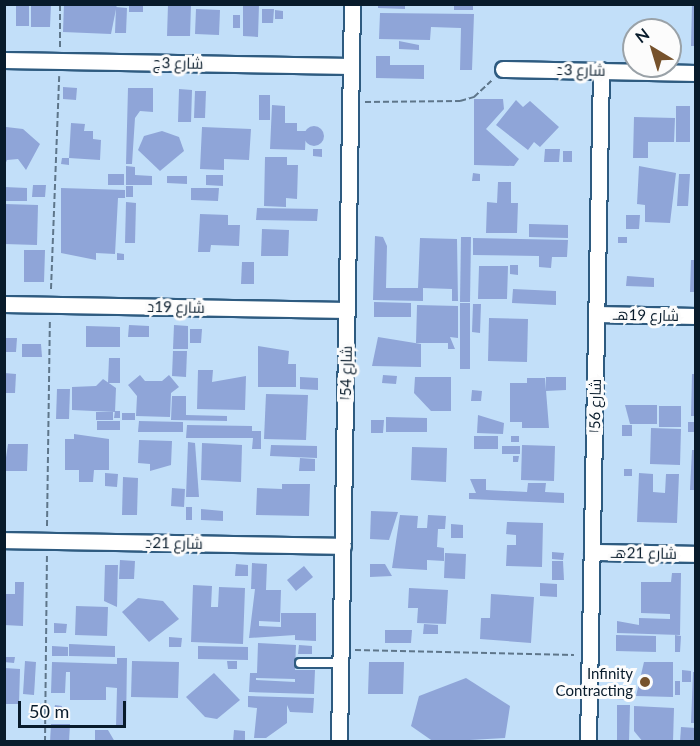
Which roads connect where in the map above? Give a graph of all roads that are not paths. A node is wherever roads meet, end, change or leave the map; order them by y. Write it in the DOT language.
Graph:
graph roads {
  1 [pos="352,4"];
  2 [pos="4,60"];
  3 [pos="351,66"];
  4 [pos="503,69"];
  5 [pos="601,70"];
  6 [pos="696,73"];
  7 [pos="4,304"];
  8 [pos="347,310"];
  9 [pos="596,314"];
  10 [pos="696,316"];
  11 [pos="4,540"];
  12 [pos="343,546"];
  13 [pos="592,552"];
  14 [pos="696,554"];
  15 [pos="341,657"];
  16 [pos="300,663"];
  17 [pos="339,741"];
  18 [pos="588,741"];
  1 -- 3 [label="street, شارع 54ا"];
  2 -- 3 [label="street, شارع 3ج"];
  3 -- 8 [label="street, شارع 54ا"];
  4 -- 5 [label="street, شارع 3د"];
  5 -- 6 [label="street, شارع 3د"];
  5 -- 9 [label="street, شارع 56ا"];
  7 -- 8 [label="street, شارع 19د"];
  8 -- 12 [label="street, شارع 54ا"];
  9 -- 10 [label="street, شارع 19هـ"];
  9 -- 13 [label="street, شارع 56ا"];
  11 -- 12 [label="street, شارع 21د"];
  12 -- 15 [label="street, شارع 54ا"];
  13 -- 14 [label="street, شارع 21هـ"];
  13 -- 18 [label="street, شارع 56ا"];
  15 -- 16 [label="lane"];
  15 -- 17 [label="street, شارع 54ا"];
}
